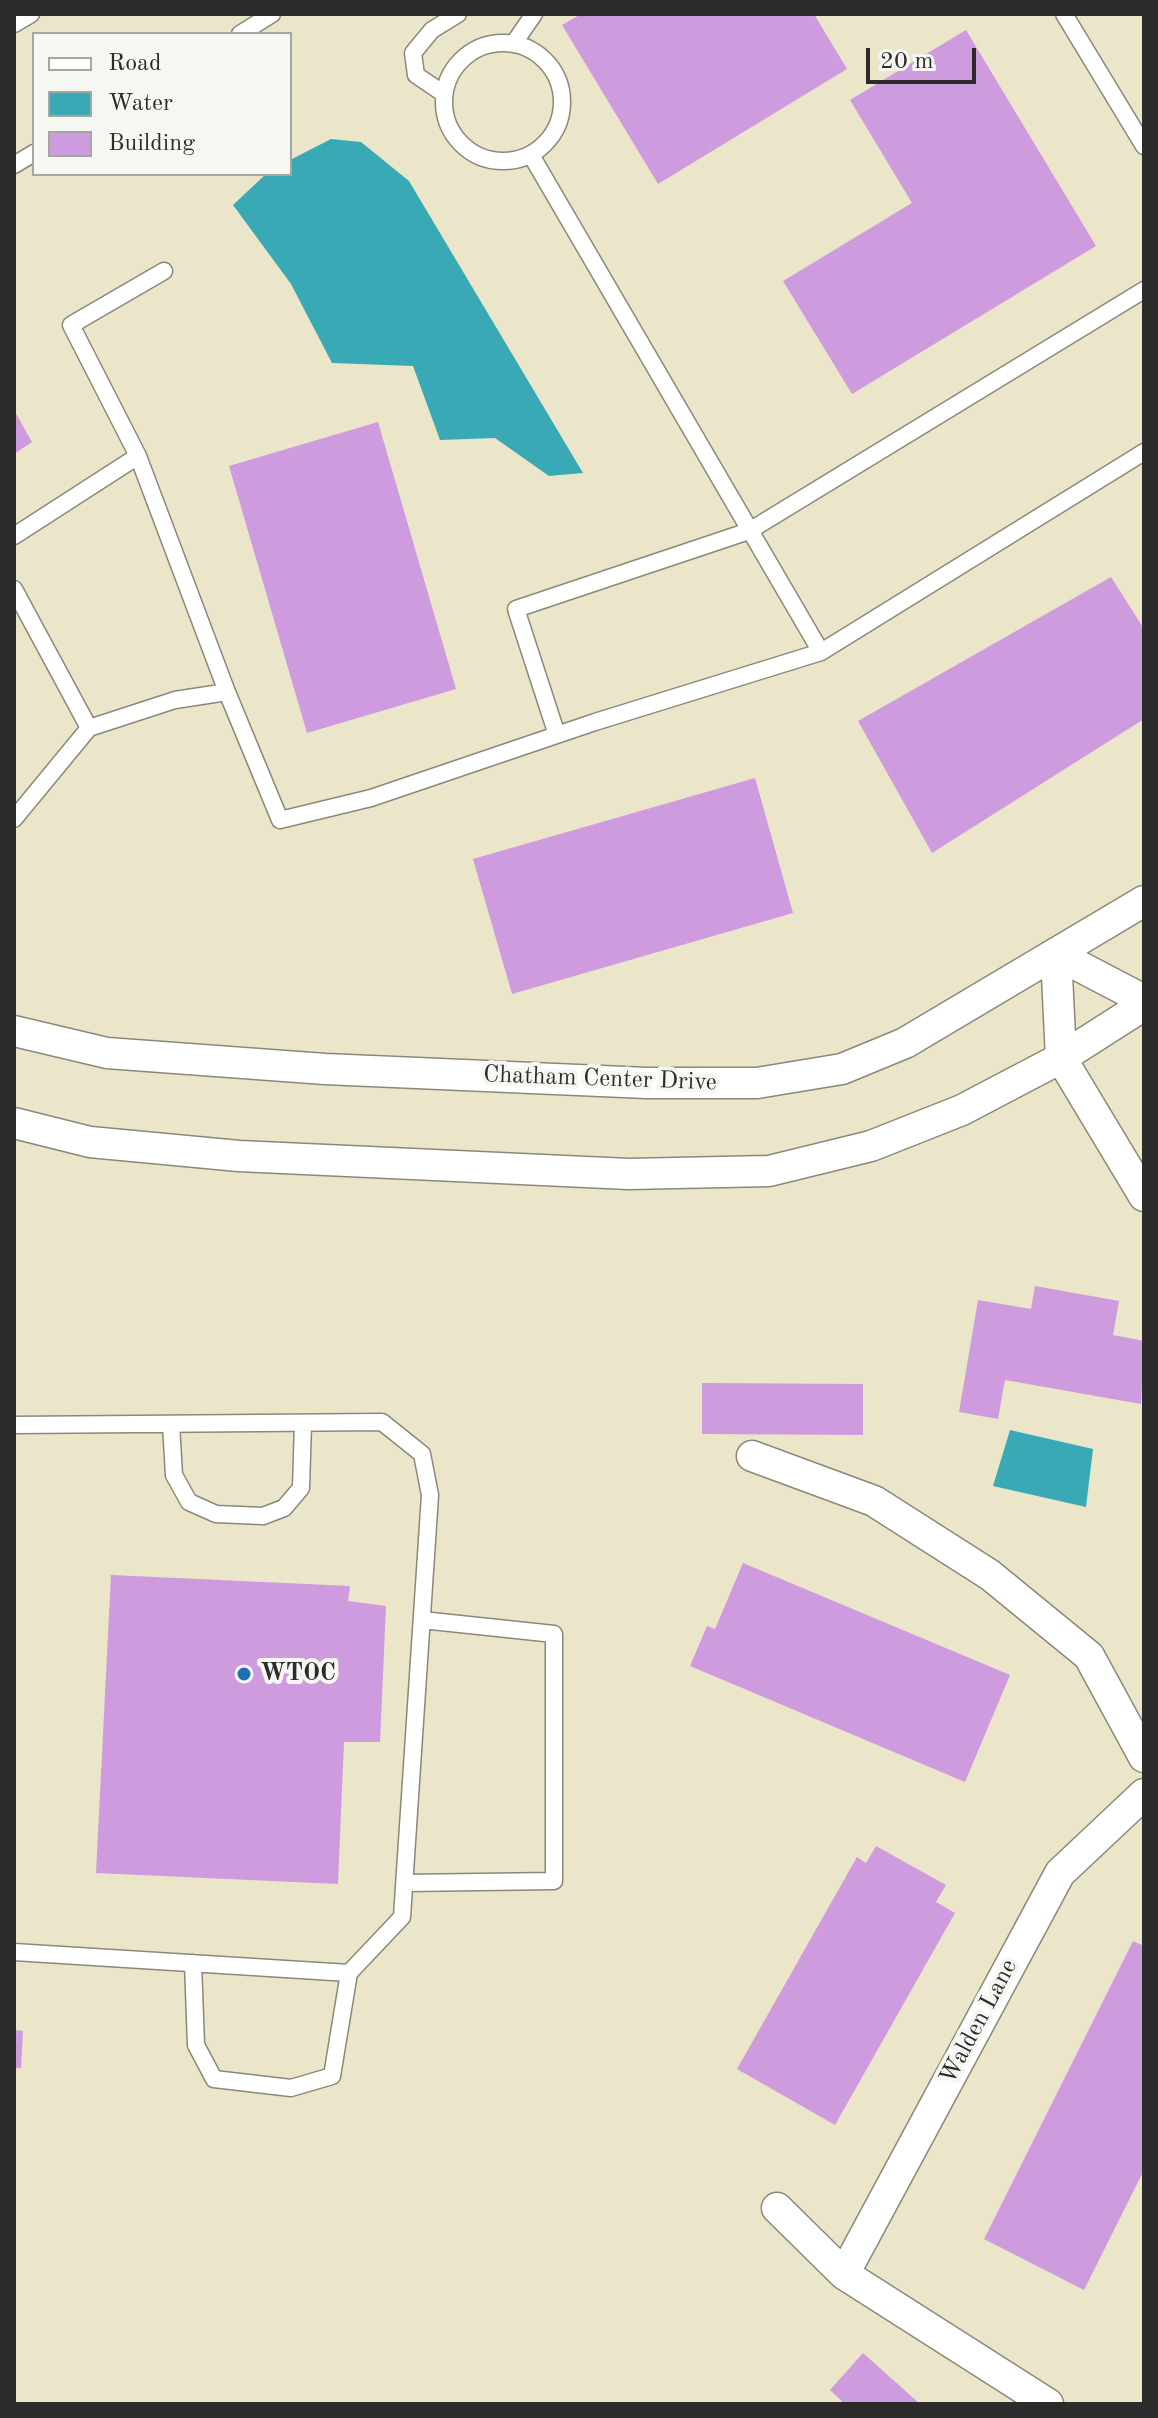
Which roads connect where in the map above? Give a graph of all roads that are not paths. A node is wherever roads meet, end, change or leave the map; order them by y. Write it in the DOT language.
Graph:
graph roads {
  1 [pos="31,14"];
  2 [pos="272,14"];
  3 [pos="458,14"];
  4 [pos="534,14"];
  5 [pos="1064,14"];
  6 [pos="253,19"];
  7 [pos="14,24"];
  8 [pos="514,43"];
  9 [pos="444,94"];
  10 [pos="1144,146"];
  11 [pos="32,154"];
  12 [pos="531,155"];
  13 [pos="14,165"];
  14 [pos="164,271"];
  15 [pos="1144,290"];
  16 [pos="1144,452"];
  17 [pos="138,456"];
  18 [pos="749,531"];
  19 [pos="14,536"];
  20 [pos="14,589"];
  21 [pos="821,652"];
  22 [pos="227,692"];
  23 [pos="89,728"];
  24 [pos="557,735"];
  25 [pos="14,819"];
  26 [pos="1144,901"];
  27 [pos="1056,954"];
  28 [pos="1144,1002"];
  29 [pos="14,1031"];
  30 [pos="1061,1058"];
  31 [pos="14,1123"];
  32 [pos="1144,1196"];
  33 [pos="303,1423"];
  34 [pos="171,1424"];
  35 [pos="14,1425"];
  36 [pos="752,1456"];
  37 [pos="422,1620"];
  38 [pos="1144,1757"];
  39 [pos="1144,1794"];
  40 [pos="405,1883"];
  41 [pos="14,1952"];
  42 [pos="193,1963"];
  43 [pos="349,1973"];
  44 [pos="777,2208"];
  45 [pos="844,2274"];
  46 [pos="1045,2403"];
  1 -- 7 [label="lane"];
  2 -- 6 [label="lane"];
  3 -- 9 [label="lane"];
  4 -- 8 [label="lane"];
  5 -- 10 [label="lane"];
  8 -- 9 [label="lane"];
  8 -- 12 [label="lane"];
  9 -- 12 [label="lane"];
  11 -- 13 [label="lane"];
  12 -- 18 [label="lane"];
  14 -- 17 [label="lane"];
  15 -- 18 [label="lane"];
  16 -- 21 [label="lane"];
  17 -- 19 [label="lane"];
  17 -- 22 [label="lane"];
  18 -- 21 [label="lane"];
  18 -- 24 [label="lane"];
  20 -- 23 [label="lane"];
  21 -- 24 [label="lane"];
  22 -- 23 [label="lane"];
  22 -- 24 [label="lane"];
  23 -- 25 [label="lane"];
  26 -- 27 [label="street, Chatham Center Drive"];
  27 -- 28 [label="street"];
  27 -- 29 [label="street, Chatham Center Drive"];
  27 -- 30 [label="street"];
  28 -- 30 [label="street"];
  30 -- 31 [label="street"];
  30 -- 32 [label="street"];
  33 -- 34 [label="lane"];
  33 -- 34 [label="lane"];
  33 -- 37 [label="lane"];
  34 -- 35 [label="lane"];
  36 -- 38 [label="street"];
  37 -- 40 [label="lane"];
  37 -- 40 [label="lane"];
  39 -- 45 [label="street, Walden Lane"];
  40 -- 43 [label="lane"];
  41 -- 42 [label="lane"];
  42 -- 43 [label="lane"];
  42 -- 43 [label="lane"];
  44 -- 45 [label="street"];
  45 -- 46 [label="street"];
}
